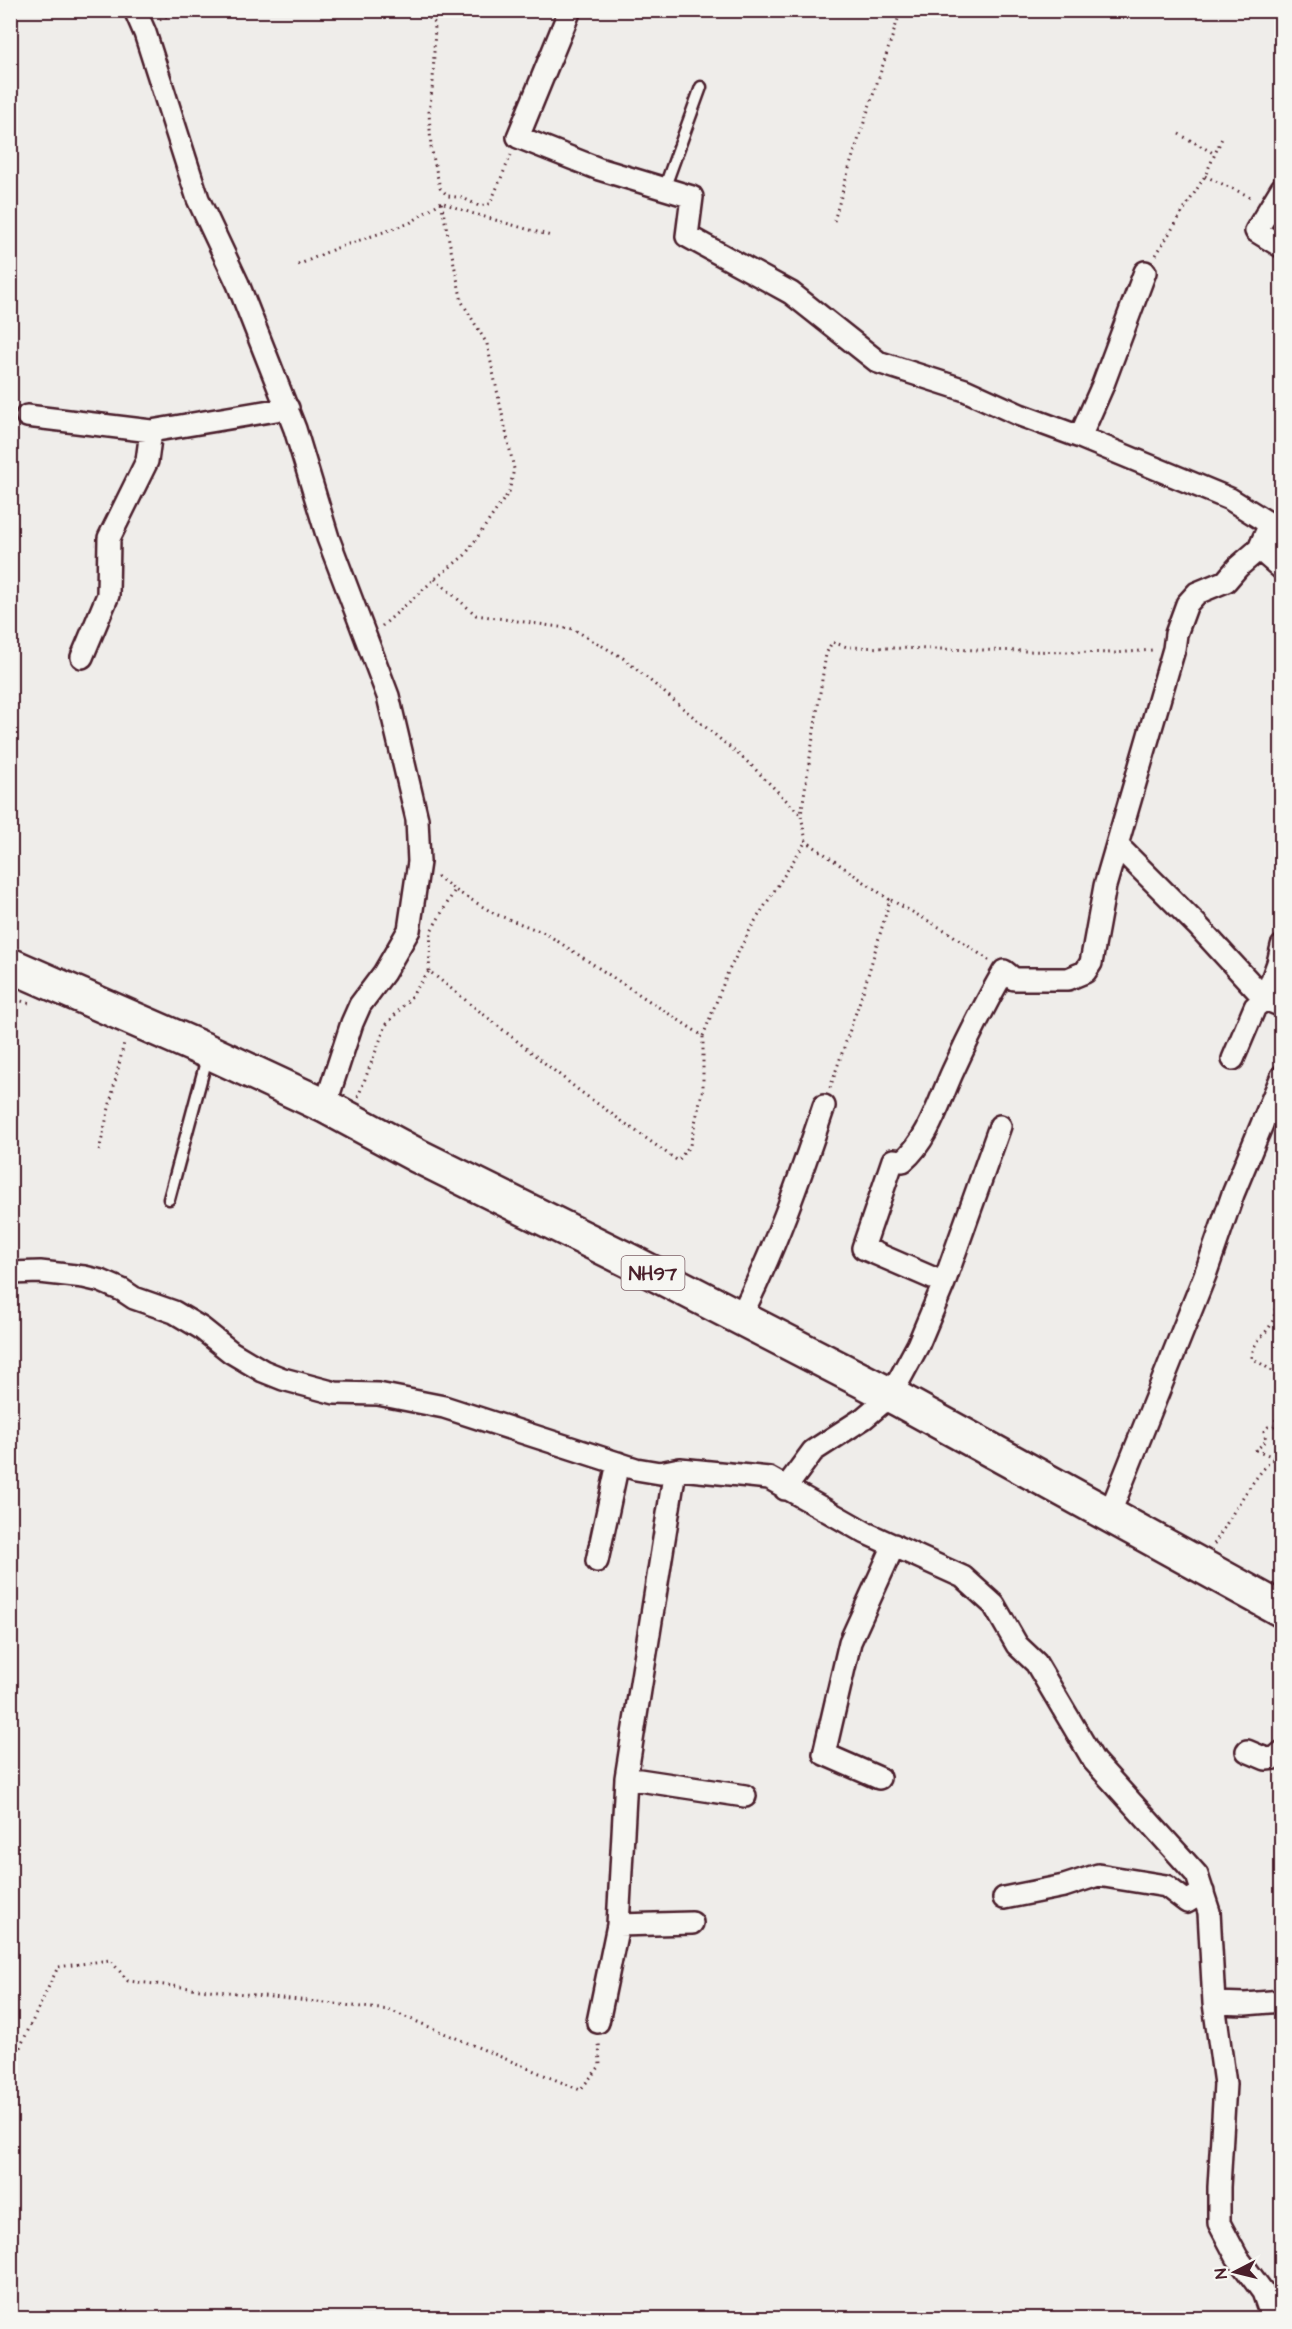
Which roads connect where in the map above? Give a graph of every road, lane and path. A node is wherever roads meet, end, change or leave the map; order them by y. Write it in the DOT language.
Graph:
graph roads {
  1 [pos="135,10"];
  2 [pos="420,10"];
  3 [pos="570,10"];
  4 [pos="901,10"];
  5 [pos="701,87"];
  6 [pos="1179,134"];
  7 [pos="1223,136"];
  8 [pos="518,137"];
  9 [pos="1215,154"];
  10 [pos="1205,176"];
  11 [pos="664,189"];
  12 [pos="1276,196"];
  13 [pos="441,202"];
  14 [pos="834,221"];
  15 [pos="551,236"];
  16 [pos="1281,247"];
  17 [pos="298,265"];
  18 [pos="1145,272"];
  19 [pos="288,408"];
  20 [pos="27,416"];
  21 [pos="151,432"];
  22 [pos="1080,437"];
  23 [pos="1281,535"];
  24 [pos="1259,549"];
  25 [pos="1281,569"];
  26 [pos="435,579"];
  27 [pos="367,640"];
  28 [pos="1174,649"];
  29 [pos="82,657"];
  30 [pos="801,816"];
  31 [pos="806,841"];
  32 [pos="1117,845"];
  33 [pos="418,862"];
  34 [pos="455,890"];
  35 [pos="890,900"];
  36 [pos="1281,946"];
  37 [pos="10,965"];
  38 [pos="429,971"];
  39 [pos="1004,971"];
  40 [pos="10,998"];
  41 [pos="1273,1002"];
  42 [pos="42,1007"];
  43 [pos="703,1036"];
  44 [pos="115,1039"];
  45 [pos="209,1052"];
  46 [pos="1233,1059"];
  47 [pos="1281,1076"];
  48 [pos="824,1106"];
  49 [pos="337,1113"];
  50 [pos="1000,1126"];
  51 [pos="99,1151"];
  52 [pos="169,1199"];
  53 [pos="1278,1224"];
  54 [pos="1281,1229"];
  55 [pos="10,1273"];
  56 [pos="944,1283"];
  57 [pos="1281,1286"];
  58 [pos="740,1318"];
  59 [pos="1281,1377"];
  60 [pos="891,1395"];
  61 [pos="1281,1398"];
  62 [pos="1281,1451"];
  63 [pos="1274,1457"];
  64 [pos="618,1463"];
  65 [pos="675,1470"];
  66 [pos="785,1489"];
  67 [pos="1108,1515"];
  68 [pos="894,1545"];
  69 [pos="597,1561"];
  70 [pos="1200,1565"];
  71 [pos="1281,1610"];
  72 [pos="1247,1751"];
  73 [pos="1281,1752"];
  74 [pos="626,1778"];
  75 [pos="879,1778"];
  76 [pos="745,1796"];
  77 [pos="1203,1892"];
  78 [pos="1005,1898"];
  79 [pos="692,1923"];
  80 [pos="618,1924"];
  81 [pos="1281,2001"];
  82 [pos="1214,2003"];
  83 [pos="598,2022"];
  84 [pos="10,2062"];
  85 [pos="1272,2319"];
  1 -- 19 [label="street"];
  2 -- 8 [label="path"];
  3 -- 8 [label="street"];
  4 -- 14 [label="path"];
  5 -- 11 [label="lane"];
  6 -- 9 [label="path"];
  7 -- 9 [label="path"];
  8 -- 11 [label="street"];
  9 -- 10 [label="path"];
  10 -- 12 [label="path"];
  10 -- 18 [label="path"];
  11 -- 22 [label="street"];
  12 -- 16 [label="street"];
  13 -- 15 [label="path"];
  13 -- 17 [label="path"];
  13 -- 26 [label="path"];
  18 -- 22 [label="street"];
  19 -- 21 [label="street"];
  19 -- 27 [label="street"];
  20 -- 21 [label="street"];
  21 -- 29 [label="street"];
  22 -- 24 [label="street"];
  23 -- 24 [label="street"];
  24 -- 25 [label="street"];
  24 -- 28 [label="street"];
  26 -- 27 [label="path"];
  26 -- 30 [label="path"];
  27 -- 33 [label="street"];
  28 -- 30 [label="path"];
  28 -- 32 [label="street"];
  30 -- 31 [label="path"];
  31 -- 35 [label="path"];
  31 -- 43 [label="path"];
  32 -- 39 [label="street"];
  32 -- 41 [label="street"];
  33 -- 34 [label="path"];
  33 -- 49 [label="street"];
  34 -- 38 [label="path"];
  34 -- 43 [label="path"];
  35 -- 39 [label="path"];
  35 -- 48 [label="path"];
  36 -- 41 [label="street"];
  37 -- 45 [label="highway, NH97"];
  38 -- 43 [label="path"];
  38 -- 49 [label="path"];
  39 -- 56 [label="street"];
  40 -- 42 [label="path"];
  41 -- 46 [label="street"];
  44 -- 51 [label="path"];
  45 -- 49 [label="highway, NH97"];
  45 -- 52 [label="lane"];
  47 -- 67 [label="street"];
  48 -- 58 [label="street"];
  49 -- 58 [label="highway, NH97"];
  50 -- 56 [label="street"];
  53 -- 54 [label="path"];
  55 -- 64 [label="street"];
  56 -- 60 [label="street"];
  57 -- 59 [label="path"];
  58 -- 60 [label="highway, NH97"];
  60 -- 66 [label="street"];
  60 -- 67 [label="highway, NH97"];
  61 -- 63 [label="path"];
  62 -- 63 [label="path"];
  63 -- 70 [label="path"];
  64 -- 65 [label="street"];
  64 -- 69 [label="street"];
  65 -- 66 [label="street"];
  65 -- 74 [label="street"];
  66 -- 68 [label="street"];
  67 -- 70 [label="highway, NH97"];
  68 -- 75 [label="street"];
  68 -- 77 [label="street"];
  70 -- 71 [label="highway, NH97"];
  72 -- 73 [label="street"];
  74 -- 76 [label="street"];
  74 -- 80 [label="street"];
  77 -- 78 [label="street"];
  77 -- 82 [label="street"];
  79 -- 80 [label="street"];
  80 -- 83 [label="street"];
  81 -- 82 [label="street"];
  82 -- 85 [label="street"];
  83 -- 84 [label="path"];
}
